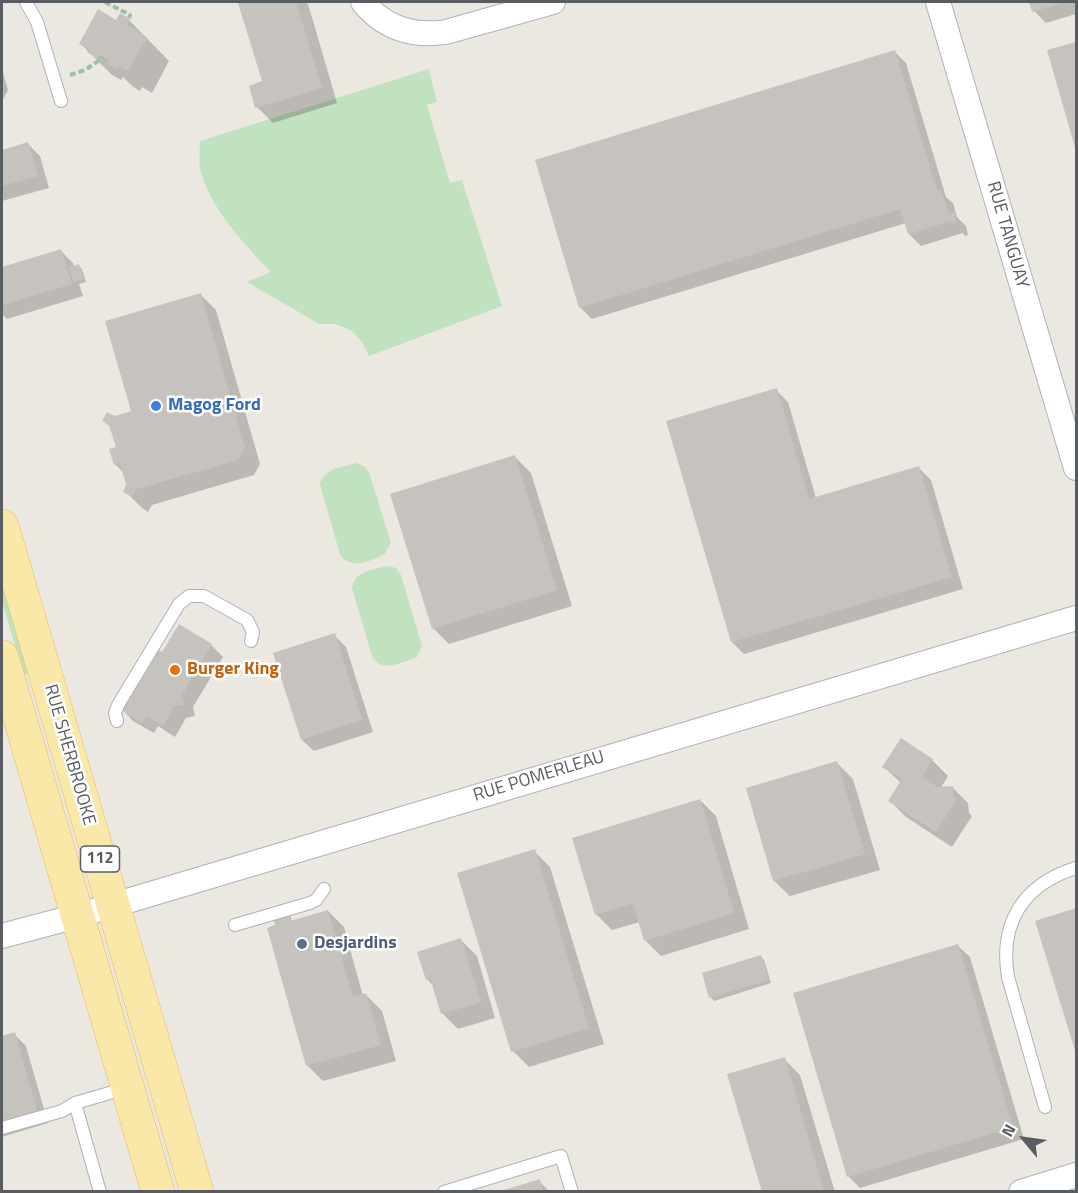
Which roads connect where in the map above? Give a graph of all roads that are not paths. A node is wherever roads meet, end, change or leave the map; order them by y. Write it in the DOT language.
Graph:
graph roads {
  1 [pos="26,2"];
  2 [pos="363,2"];
  3 [pos="553,2"];
  4 [pos="938,2"];
  5 [pos="61,101"];
  6 [pos="1077,468"];
  7 [pos="2,526"];
  8 [pos="1077,618"];
  9 [pos="251,641"];
  10 [pos="2,657"];
  11 [pos="117,721"];
  12 [pos="1077,868"];
  13 [pos="324,889"];
  14 [pos="113,905"];
  15 [pos="77,916"];
  16 [pos="235,925"];
  17 [pos="2,936"];
  18 [pos="128,1088"];
  19 [pos="75,1103"];
  20 [pos="1045,1107"];
  21 [pos="2,1128"];
  22 [pos="1077,1175"];
  23 [pos="100,1191"];
  24 [pos="156,1191"];
  25 [pos="197,1191"];
  26 [pos="444,1191"];
  27 [pos="572,1191"];
  28 [pos="1021,1191"];
  1 -- 5 [label="lane"];
  2 -- 3 [label="street"];
  4 -- 6 [label="street, RUE TANGUAY"];
  7 -- 14 [label="main road, RUE SHERBROOKE / 112"];
  8 -- 14 [label="street, RUE POMERLEAU"];
  9 -- 11 [label="lane"];
  10 -- 15 [label="main road, RUE SHERBROOKE / 112"];
  12 -- 20 [label="lane"];
  13 -- 16 [label="lane"];
  14 -- 15 [label="street, RUE POMERLEAU"];
  14 -- 25 [label="main road, RUE SHERBROOKE / 112"];
  15 -- 17 [label="street, RUE POMERLEAU"];
  15 -- 18 [label="main road, RUE SHERBROOKE / 112"];
  18 -- 19 [label="lane"];
  18 -- 24 [label="main road, RUE SHERBROOKE / 112"];
  19 -- 21 [label="lane"];
  19 -- 23 [label="lane"];
  22 -- 28 [label="street"];
  26 -- 27 [label="lane"];
}
